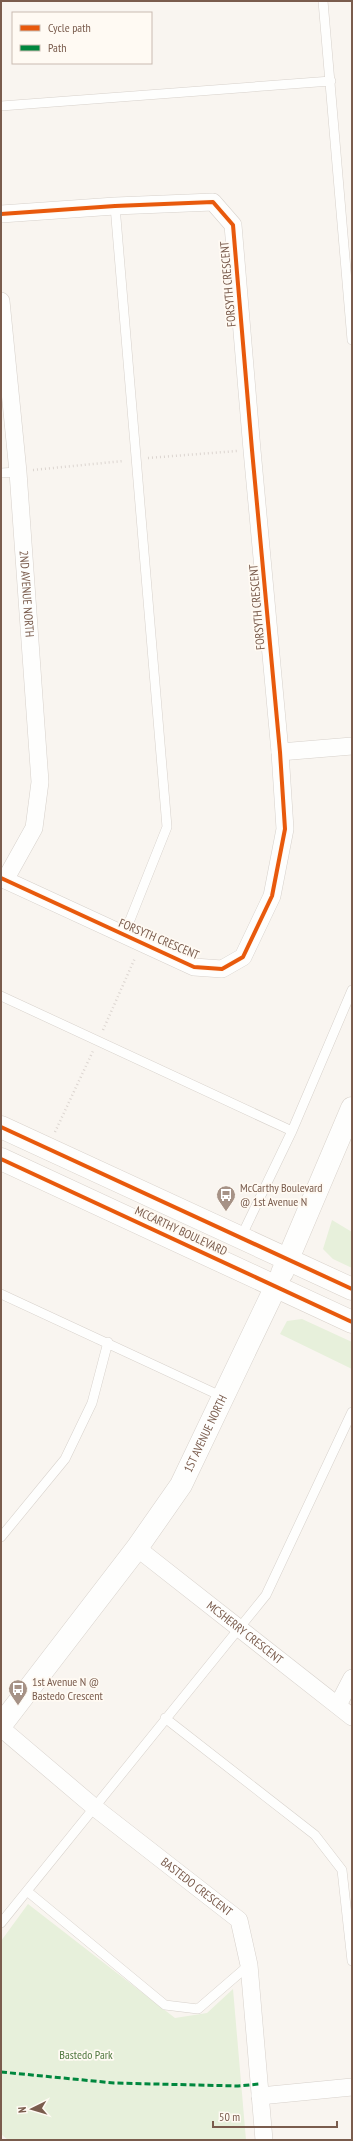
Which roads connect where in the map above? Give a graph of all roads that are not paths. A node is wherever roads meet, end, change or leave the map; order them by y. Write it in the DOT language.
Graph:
graph roads {
  1 [pos="323,1"];
  2 [pos="331,81"];
  3 [pos="1,106"];
  4 [pos="115,206"];
  5 [pos="1,214"];
  6 [pos="1,301"];
  7 [pos="352,340"];
  8 [pos="4,366"];
  9 [pos="18,472"];
  10 [pos="1,474"];
  11 [pos="352,746"];
  12 [pos="280,752"];
  13 [pos="3,879"];
  14 [pos="124,935"];
  15 [pos="352,990"];
  16 [pos="1,996"];
  17 [pos="351,1114"];
  18 [pos="1,1127"];
  19 [pos="292,1131"];
  20 [pos="1,1159"];
  21 [pos="241,1237"];
  22 [pos="288,1259"];
  23 [pos="276,1286"];
  24 [pos="352,1289"];
  25 [pos="1,1294"];
  26 [pos="352,1322"];
  27 [pos="108,1342"];
  28 [pos="224,1397"];
  29 [pos="352,1412"];
  30 [pos="1,1537"];
  31 [pos="137,1548"];
  32 [pos="238,1627"];
  33 [pos="352,1678"];
  34 [pos="338,1705"];
  35 [pos="352,1717"];
  36 [pos="165,1718"];
  37 [pos="1,1725"];
  38 [pos="1,1728"];
  39 [pos="94,1807"];
  40 [pos="27,1890"];
  41 [pos="1,1923"];
  42 [pos="352,1960"];
  43 [pos="249,1965"];
  44 [pos="352,2087"];
  45 [pos="260,2096"];
  46 [pos="264,2140"];
  1 -- 2 [label="lane"];
  2 -- 3 [label="lane"];
  2 -- 7 [label="lane"];
  4 -- 5 [label="street, FORSYTH CRESCENT"];
  4 -- 12 [label="street, FORSYTH CRESCENT"];
  4 -- 14 [label="lane"];
  6 -- 8 [label="street, 2ND AVENUE NORTH"];
  8 -- 9 [label="street, 2ND AVENUE NORTH"];
  9 -- 10 [label="lane"];
  9 -- 13 [label="street, 2ND AVENUE NORTH"];
  11 -- 12 [label="street"];
  12 -- 14 [label="street, FORSYTH CRESCENT"];
  13 -- 14 [label="street, FORSYTH CRESCENT"];
  15 -- 19 [label="lane"];
  16 -- 19 [label="lane"];
  17 -- 22 [label="main road, 1ST AVENUE NORTH"];
  18 -- 21 [label="main road, MCCARTHY BOULEVARD"];
  19 -- 21 [label="lane"];
  20 -- 23 [label="main road, MCCARTHY BOULEVARD"];
  21 -- 22 [label="main road, MCCARTHY BOULEVARD"];
  22 -- 23 [label="main road, 1ST AVENUE NORTH"];
  22 -- 24 [label="main road, MCCARTHY BOULEVARD"];
  23 -- 26 [label="main road, MCCARTHY BOULEVARD"];
  23 -- 28 [label="main road, 1ST AVENUE NORTH"];
  25 -- 27 [label="lane"];
  27 -- 28 [label="lane"];
  27 -- 30 [label="lane"];
  28 -- 31 [label="main road, 1ST AVENUE NORTH"];
  29 -- 32 [label="lane"];
  31 -- 32 [label="street, MCSHERRY CRESCENT"];
  31 -- 37 [label="main road, 1ST AVENUE NORTH"];
  32 -- 34 [label="street, MCSHERRY CRESCENT"];
  32 -- 36 [label="lane"];
  33 -- 34 [label="street"];
  34 -- 35 [label="street, MCSHERRY CRESCENT"];
  36 -- 39 [label="lane"];
  36 -- 42 [label="lane"];
  38 -- 39 [label="street, BASTEDO CRESCENT"];
  39 -- 40 [label="lane"];
  39 -- 43 [label="street, BASTEDO CRESCENT"];
  40 -- 41 [label="lane"];
  40 -- 43 [label="lane"];
  43 -- 45 [label="street, BASTEDO CRESCENT"];
  44 -- 45 [label="street"];
  45 -- 46 [label="street, BASTEDO CRESCENT"];
}
